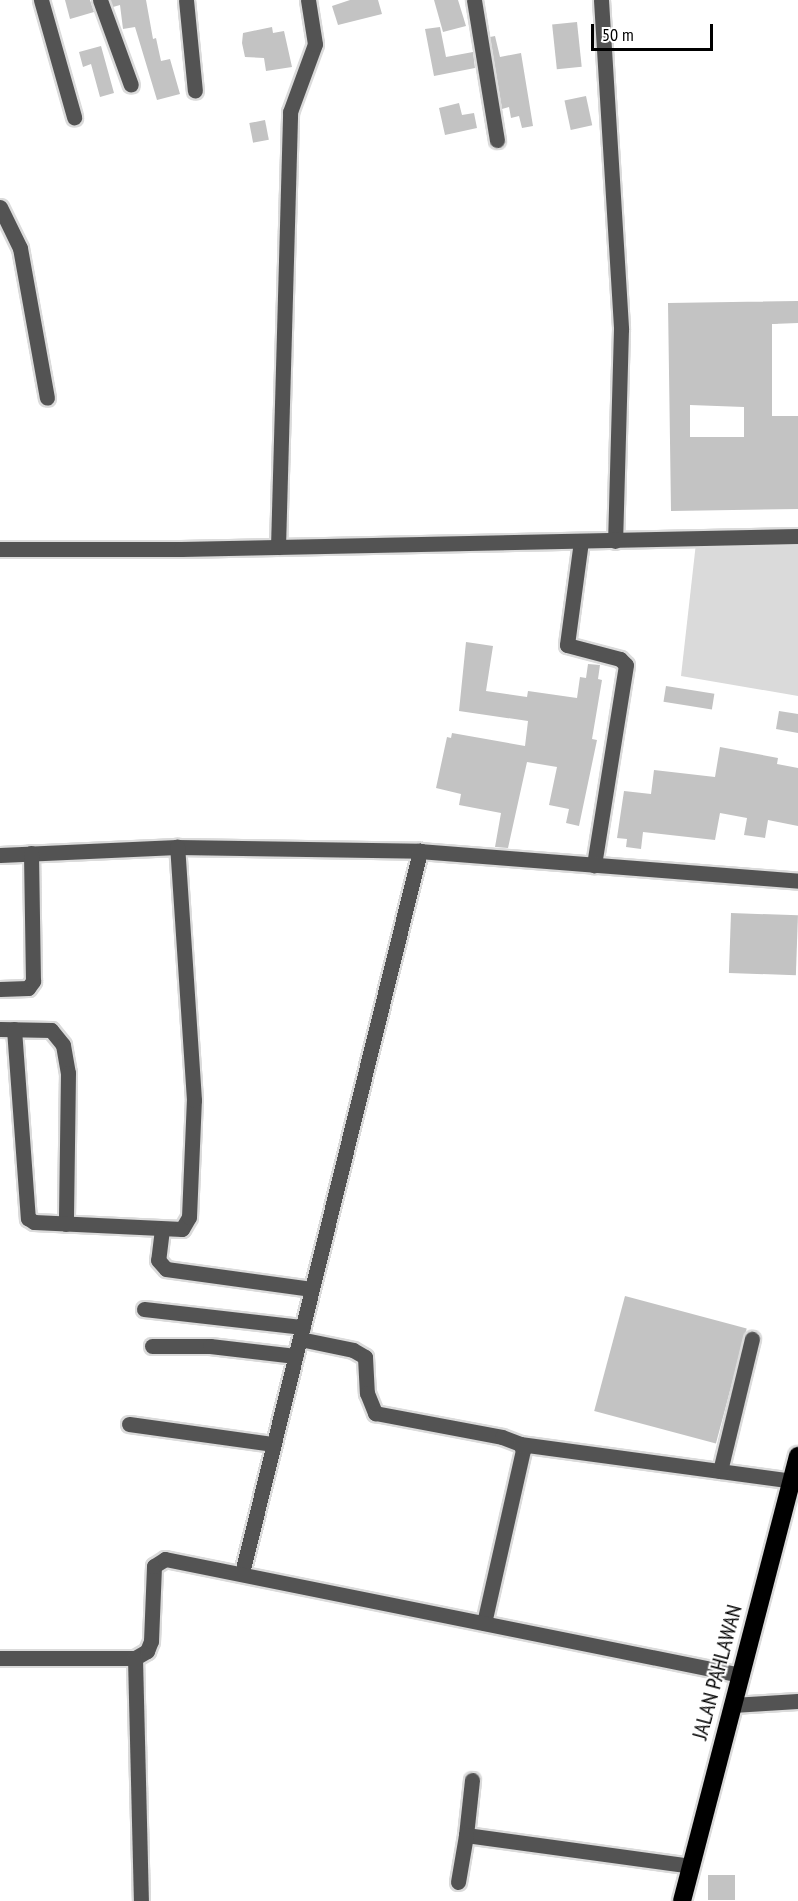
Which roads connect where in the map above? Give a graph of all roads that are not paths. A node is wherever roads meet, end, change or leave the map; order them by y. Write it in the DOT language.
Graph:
graph roads {
  1 [pos="41,0"];
  2 [pos="99,0"];
  3 [pos="186,0"];
  4 [pos="308,0"];
  5 [pos="474,0"];
  6 [pos="601,0"];
  7 [pos="131,85"];
  8 [pos="195,91"];
  9 [pos="74,117"];
  10 [pos="497,140"];
  11 [pos="0,207"];
  12 [pos="47,398"];
  13 [pos="798,536"];
  14 [pos="581,541"];
  15 [pos="615,541"];
  16 [pos="278,547"];
  17 [pos="0,549"];
  18 [pos="177,847"];
  19 [pos="420,851"];
  20 [pos="31,853"];
  21 [pos="0,855"];
  22 [pos="594,865"];
  23 [pos="798,881"];
  24 [pos="0,989"];
  25 [pos="7,1029"];
  26 [pos="66,1224"];
  27 [pos="162,1229"];
  28 [pos="312,1288"];
  29 [pos="144,1309"];
  30 [pos="301,1333"];
  31 [pos="752,1339"];
  32 [pos="153,1346"];
  33 [pos="295,1356"];
  34 [pos="129,1424"];
  35 [pos="274,1444"];
  36 [pos="520,1444"];
  37 [pos="798,1456"];
  38 [pos="720,1471"];
  39 [pos="792,1481"];
  40 [pos="242,1573"];
  41 [pos="484,1623"];
  42 [pos="0,1658"];
  43 [pos="135,1658"];
  44 [pos="741,1675"];
  45 [pos="798,1701"];
  46 [pos="732,1705"];
  47 [pos="472,1780"];
  48 [pos="466,1835"];
  49 [pos="691,1866"];
  50 [pos="459,1882"];
  51 [pos="141,1901"];
  52 [pos="682,1901"];
  1 -- 9 [label="street"];
  2 -- 7 [label="street"];
  3 -- 8 [label="street"];
  4 -- 16 [label="street"];
  5 -- 10 [label="street"];
  6 -- 15 [label="street"];
  11 -- 12 [label="street"];
  13 -- 15 [label="street"];
  14 -- 15 [label="street"];
  14 -- 16 [label="street"];
  14 -- 22 [label="street"];
  16 -- 17 [label="street"];
  18 -- 19 [label="street"];
  18 -- 20 [label="street"];
  18 -- 27 [label="street"];
  19 -- 22 [label="street"];
  19 -- 28 [label="street"];
  20 -- 21 [label="street"];
  20 -- 24 [label="street"];
  22 -- 23 [label="street"];
  25 -- 26 [label="street"];
  25 -- 26 [label="street"];
  26 -- 27 [label="street"];
  27 -- 28 [label="street"];
  28 -- 30 [label="street"];
  29 -- 30 [label="street"];
  30 -- 33 [label="street"];
  30 -- 36 [label="street"];
  31 -- 38 [label="street"];
  32 -- 33 [label="street"];
  33 -- 35 [label="street"];
  34 -- 35 [label="street"];
  35 -- 40 [label="street"];
  36 -- 38 [label="street"];
  36 -- 41 [label="street"];
  37 -- 39 [label="highway, JALAN PAHLAWAN"];
  38 -- 39 [label="street"];
  39 -- 44 [label="highway, JALAN PAHLAWAN"];
  40 -- 41 [label="street"];
  40 -- 43 [label="street"];
  41 -- 44 [label="street"];
  42 -- 43 [label="street"];
  43 -- 51 [label="street"];
  44 -- 46 [label="highway, JALAN PAHLAWAN"];
  45 -- 46 [label="street"];
  46 -- 49 [label="highway, JALAN PAHLAWAN"];
  47 -- 48 [label="street"];
  48 -- 49 [label="street"];
  48 -- 50 [label="street"];
  49 -- 52 [label="highway, JALAN PAHLAWAN"];
}
